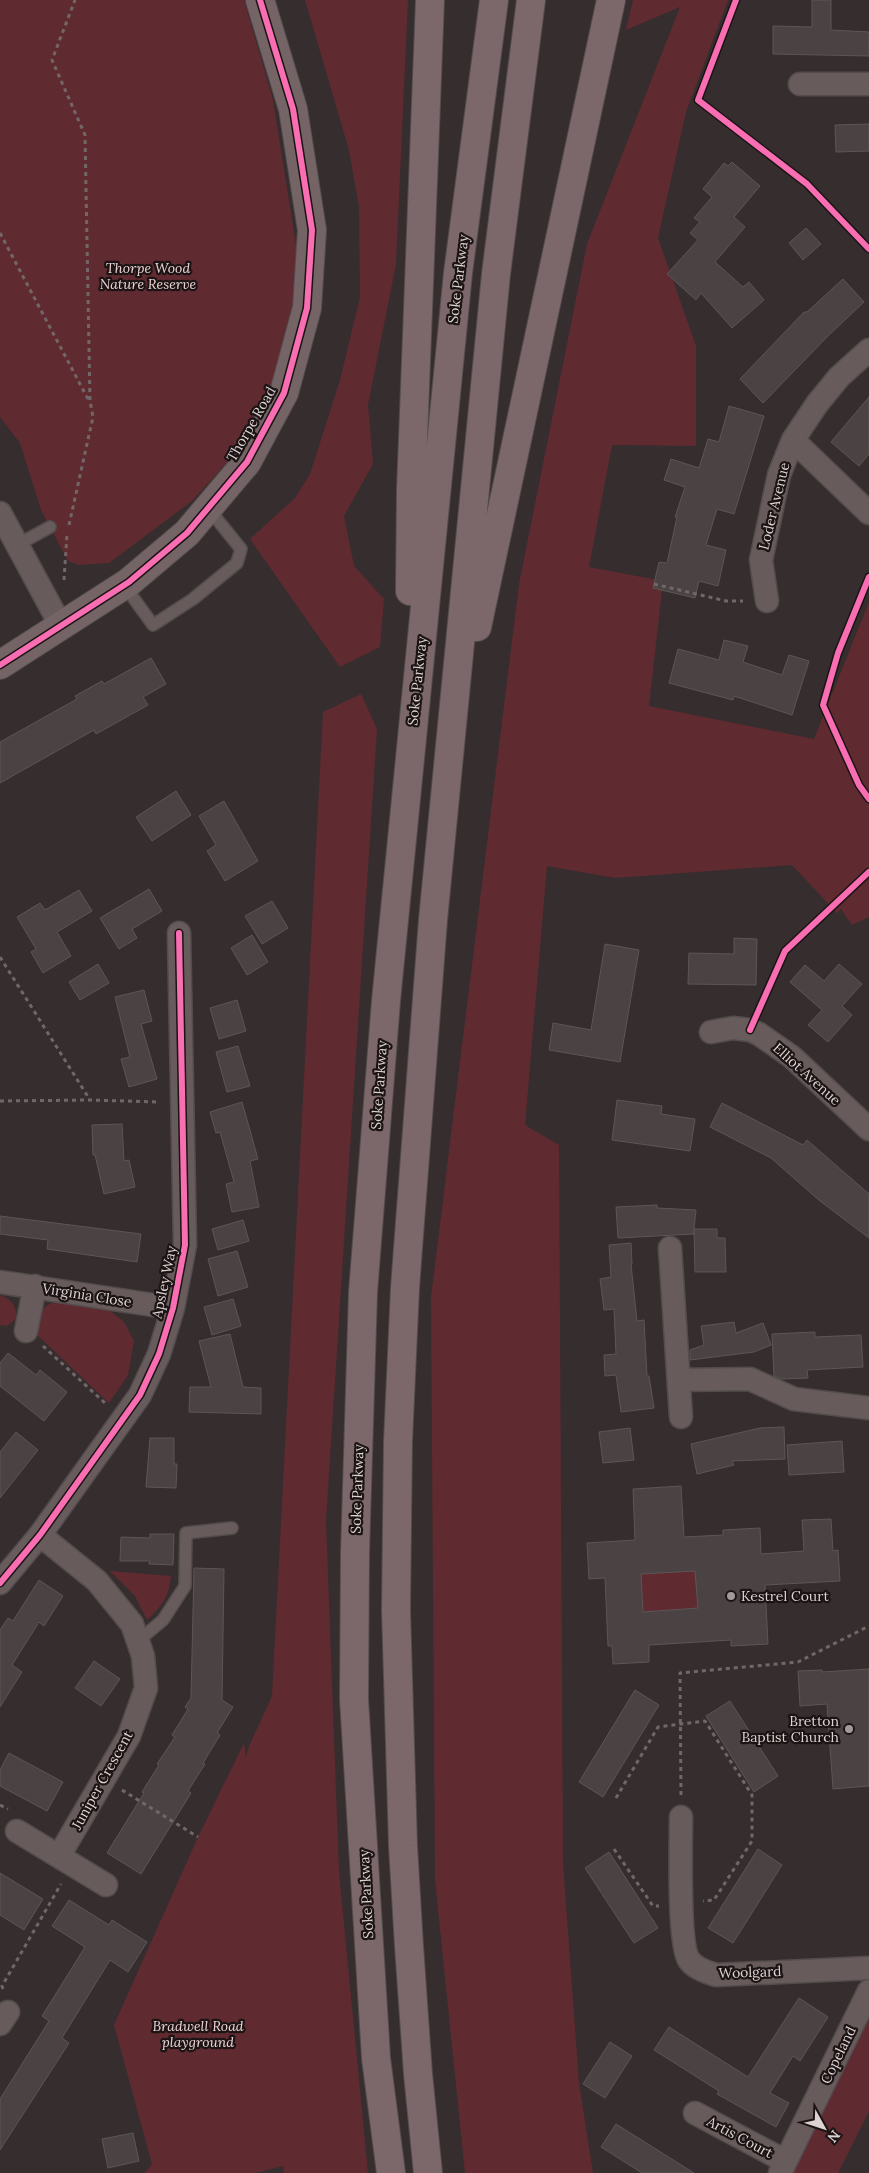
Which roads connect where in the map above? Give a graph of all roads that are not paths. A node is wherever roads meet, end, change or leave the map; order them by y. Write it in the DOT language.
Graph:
graph roads {
  1 [pos="260,0"];
  2 [pos="430,0"];
  3 [pos="494,0"];
  4 [pos="531,0"];
  5 [pos="611,0"];
  6 [pos="800,84"];
  7 [pos="869,84"];
  8 [pos="869,350"];
  9 [pos="793,440"];
  10 [pos="208,508"];
  11 [pos="0,513"];
  12 [pos="869,513"];
  13 [pos="50,526"];
  14 [pos="17,545"];
  15 [pos="124,585"];
  16 [pos="767,601"];
  17 [pos="61,626"];
  18 [pos="0,665"];
  19 [pos="450,753"];
  20 [pos="410,755"];
  21 [pos="179,934"];
  22 [pos="711,1032"];
  23 [pos="869,1129"];
  24 [pos="670,1248"];
  25 [pos="0,1282"];
  26 [pos="35,1286"];
  27 [pos="173,1308"];
  28 [pos="26,1331"];
  29 [pos="679,1380"];
  30 [pos="869,1408"];
  31 [pos="681,1417"];
  32 [pos="232,1528"];
  33 [pos="40,1535"];
  34 [pos="0,1583"];
  35 [pos="138,1641"];
  36 [pos="681,1817"];
  37 [pos="17,1831"];
  38 [pos="66,1860"];
  39 [pos="106,1885"];
  40 [pos="869,1968"];
  41 [pos="869,1992"];
  42 [pos="695,2113"];
  43 [pos="782,2167"];
  44 [pos="391,2173"];
  45 [pos="428,2173"];
  1 -- 10 [label="street, Thorpe Road"];
  2 -- 20 [label="highway"];
  3 -- 20 [label="highway, Soke Parkway"];
  4 -- 19 [label="highway"];
  5 -- 19 [label="highway"];
  6 -- 7 [label="street"];
  8 -- 9 [label="street, Loder Avenue"];
  9 -- 12 [label="street"];
  9 -- 16 [label="street, Loder Avenue"];
  10 -- 15 [label="street, Thorpe Road"];
  10 -- 15 [label="lane"];
  11 -- 14 [label="street"];
  13 -- 14 [label="lane"];
  14 -- 17 [label="street"];
  15 -- 17 [label="street, Thorpe Road"];
  17 -- 18 [label="street, Thorpe Road"];
  19 -- 45 [label="highway"];
  20 -- 44 [label="highway, Soke Parkway"];
  21 -- 27 [label="street, Apsley Way"];
  22 -- 23 [label="street, Elliot Avenue"];
  24 -- 29 [label="street"];
  25 -- 26 [label="street, Virginia Close"];
  26 -- 27 [label="street, Virginia Close"];
  26 -- 28 [label="street"];
  27 -- 33 [label="street, Apsley Way"];
  29 -- 30 [label="street"];
  29 -- 31 [label="street"];
  32 -- 35 [label="lane"];
  33 -- 34 [label="street, Apsley Way"];
  33 -- 35 [label="street, Juniper Crescent"];
  35 -- 38 [label="street, Juniper Crescent"];
  36 -- 40 [label="street, Woolgard"];
  37 -- 38 [label="street"];
  38 -- 39 [label="street"];
  41 -- 43 [label="street, Copeland"];
  42 -- 43 [label="street, Artis Court"];
}
